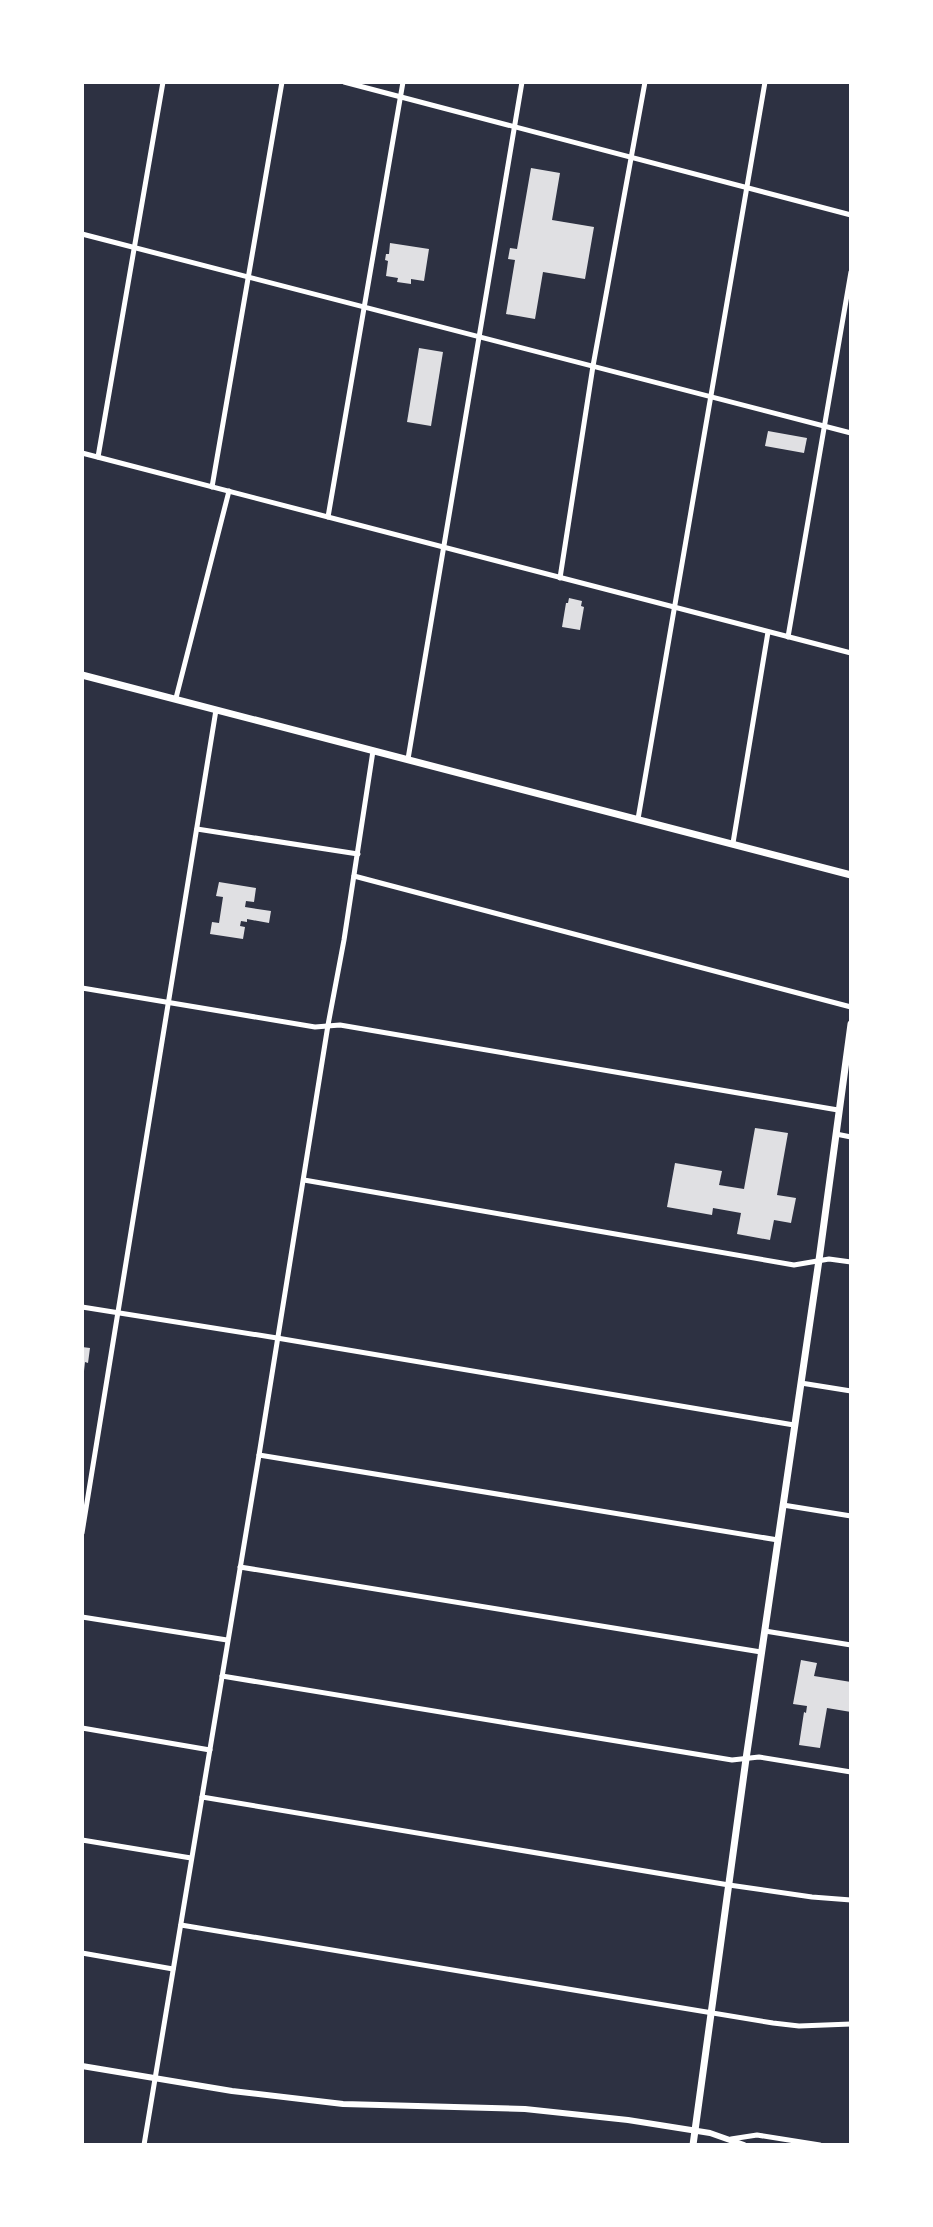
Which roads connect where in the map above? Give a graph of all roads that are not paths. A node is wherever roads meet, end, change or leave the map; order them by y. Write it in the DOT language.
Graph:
graph roads {
  1 [pos="163,82"];
  2 [pos="282,82"];
  3 [pos="344,82"];
  4 [pos="403,82"];
  5 [pos="522,82"];
  6 [pos="645,82"];
  7 [pos="765,82"];
  8 [pos="400,96"];
  9 [pos="514,127"];
  10 [pos="632,156"];
  11 [pos="746,188"];
  12 [pos="851,215"];
  13 [pos="82,234"];
  14 [pos="134,247"];
  15 [pos="851,272"];
  16 [pos="247,278"];
  17 [pos="364,307"];
  18 [pos="478,335"];
  19 [pos="593,366"];
  20 [pos="710,396"];
  21 [pos="824,426"];
  22 [pos="851,433"];
  23 [pos="82,453"];
  24 [pos="98,457"];
  25 [pos="212,487"];
  26 [pos="229,491"];
  27 [pos="328,517"];
  28 [pos="444,547"];
  29 [pos="560,578"];
  30 [pos="675,607"];
  31 [pos="768,632"];
  32 [pos="788,637"];
  33 [pos="851,653"];
  34 [pos="82,675"];
  35 [pos="176,698"];
  36 [pos="216,710"];
  37 [pos="373,750"];
  38 [pos="408,759"];
  39 [pos="638,819"];
  40 [pos="197,829"];
  41 [pos="733,843"];
  42 [pos="358,854"];
  43 [pos="851,875"];
  44 [pos="354,876"];
  45 [pos="82,988"];
  46 [pos="169,1003"];
  47 [pos="851,1007"];
  48 [pos="851,1024"];
  49 [pos="328,1025"];
  50 [pos="838,1110"];
  51 [pos="835,1134"];
  52 [pos="851,1137"];
  53 [pos="304,1180"];
  54 [pos="819,1260"];
  55 [pos="851,1262"];
  56 [pos="82,1307"];
  57 [pos="118,1313"];
  58 [pos="277,1338"];
  59 [pos="801,1383"];
  60 [pos="851,1391"];
  61 [pos="794,1425"];
  62 [pos="259,1455"];
  63 [pos="783,1505"];
  64 [pos="851,1516"];
  65 [pos="82,1533"];
  66 [pos="778,1540"];
  67 [pos="240,1567"];
  68 [pos="82,1617"];
  69 [pos="765,1631"];
  70 [pos="227,1640"];
  71 [pos="851,1645"];
  72 [pos="761,1652"];
  73 [pos="222,1676"];
  74 [pos="82,1728"];
  75 [pos="210,1750"];
  76 [pos="746,1759"];
  77 [pos="851,1772"];
  78 [pos="202,1797"];
  79 [pos="82,1840"];
  80 [pos="191,1858"];
  81 [pos="729,1885"];
  82 [pos="851,1900"];
  83 [pos="181,1925"];
  84 [pos="82,1953"];
  85 [pos="173,1969"];
  86 [pos="710,2012"];
  87 [pos="851,2024"];
  88 [pos="82,2066"];
  89 [pos="155,2079"];
  90 [pos="695,2131"];
  91 [pos="729,2140"];
  92 [pos="144,2145"];
  93 [pos="693,2145"];
  94 [pos="744,2145"];
  95 [pos="820,2145"];
  1 -- 14 [label="street"];
  2 -- 16 [label="street"];
  3 -- 8 [label="street"];
  4 -- 8 [label="street"];
  5 -- 9 [label="street"];
  6 -- 10 [label="street"];
  7 -- 11 [label="street"];
  8 -- 9 [label="street"];
  8 -- 17 [label="street"];
  9 -- 10 [label="street"];
  9 -- 18 [label="street"];
  10 -- 11 [label="street"];
  10 -- 19 [label="street"];
  11 -- 12 [label="street"];
  11 -- 20 [label="street"];
  13 -- 14 [label="street"];
  14 -- 16 [label="street"];
  14 -- 24 [label="street"];
  15 -- 21 [label="street"];
  16 -- 17 [label="street"];
  16 -- 25 [label="street"];
  17 -- 18 [label="street"];
  17 -- 27 [label="street"];
  18 -- 19 [label="street"];
  18 -- 28 [label="street"];
  19 -- 20 [label="street"];
  19 -- 29 [label="street"];
  20 -- 21 [label="street"];
  20 -- 30 [label="street"];
  21 -- 22 [label="street"];
  21 -- 32 [label="street"];
  23 -- 24 [label="street"];
  24 -- 25 [label="street"];
  25 -- 26 [label="street"];
  26 -- 27 [label="street"];
  26 -- 35 [label="street"];
  27 -- 28 [label="street"];
  28 -- 29 [label="street"];
  28 -- 38 [label="street"];
  29 -- 30 [label="street"];
  30 -- 31 [label="street"];
  30 -- 39 [label="street"];
  31 -- 32 [label="street"];
  31 -- 41 [label="street"];
  32 -- 33 [label="street"];
  34 -- 35 [label="main road"];
  35 -- 36 [label="main road"];
  36 -- 37 [label="main road"];
  36 -- 40 [label="street"];
  37 -- 38 [label="main road"];
  37 -- 42 [label="street"];
  38 -- 39 [label="main road"];
  39 -- 41 [label="main road"];
  40 -- 42 [label="street"];
  40 -- 46 [label="street"];
  41 -- 43 [label="main road"];
  42 -- 44 [label="street"];
  44 -- 47 [label="street"];
  44 -- 49 [label="street"];
  45 -- 46 [label="street"];
  46 -- 49 [label="street"];
  46 -- 57 [label="street"];
  48 -- 50 [label="main road"];
  49 -- 50 [label="street"];
  49 -- 53 [label="street"];
  50 -- 51 [label="main road"];
  51 -- 52 [label="street"];
  51 -- 54 [label="main road"];
  53 -- 54 [label="street"];
  53 -- 58 [label="street"];
  54 -- 55 [label="street"];
  54 -- 59 [label="main road"];
  56 -- 57 [label="street"];
  57 -- 58 [label="street"];
  57 -- 65 [label="street"];
  58 -- 61 [label="street"];
  58 -- 62 [label="street"];
  59 -- 60 [label="street"];
  59 -- 61 [label="main road"];
  61 -- 63 [label="main road"];
  62 -- 66 [label="street"];
  62 -- 67 [label="street"];
  63 -- 64 [label="street"];
  63 -- 66 [label="main road"];
  66 -- 69 [label="main road"];
  67 -- 70 [label="street"];
  67 -- 72 [label="street"];
  68 -- 70 [label="street"];
  69 -- 71 [label="street"];
  69 -- 72 [label="main road"];
  70 -- 73 [label="street"];
  72 -- 76 [label="main road"];
  73 -- 75 [label="street"];
  73 -- 76 [label="street"];
  74 -- 75 [label="street"];
  75 -- 78 [label="street"];
  76 -- 77 [label="street"];
  76 -- 81 [label="main road"];
  78 -- 80 [label="street"];
  78 -- 81 [label="street"];
  79 -- 80 [label="street"];
  80 -- 83 [label="street"];
  81 -- 82 [label="street"];
  81 -- 86 [label="main road"];
  83 -- 85 [label="street"];
  83 -- 86 [label="street"];
  84 -- 85 [label="street"];
  85 -- 89 [label="street"];
  86 -- 87 [label="street"];
  86 -- 90 [label="main road"];
  88 -- 89 [label="street"];
  89 -- 90 [label="street"];
  89 -- 92 [label="street"];
  90 -- 91 [label="street"];
  90 -- 93 [label="main road"];
  91 -- 94 [label="street"];
  91 -- 95 [label="street"];
}
